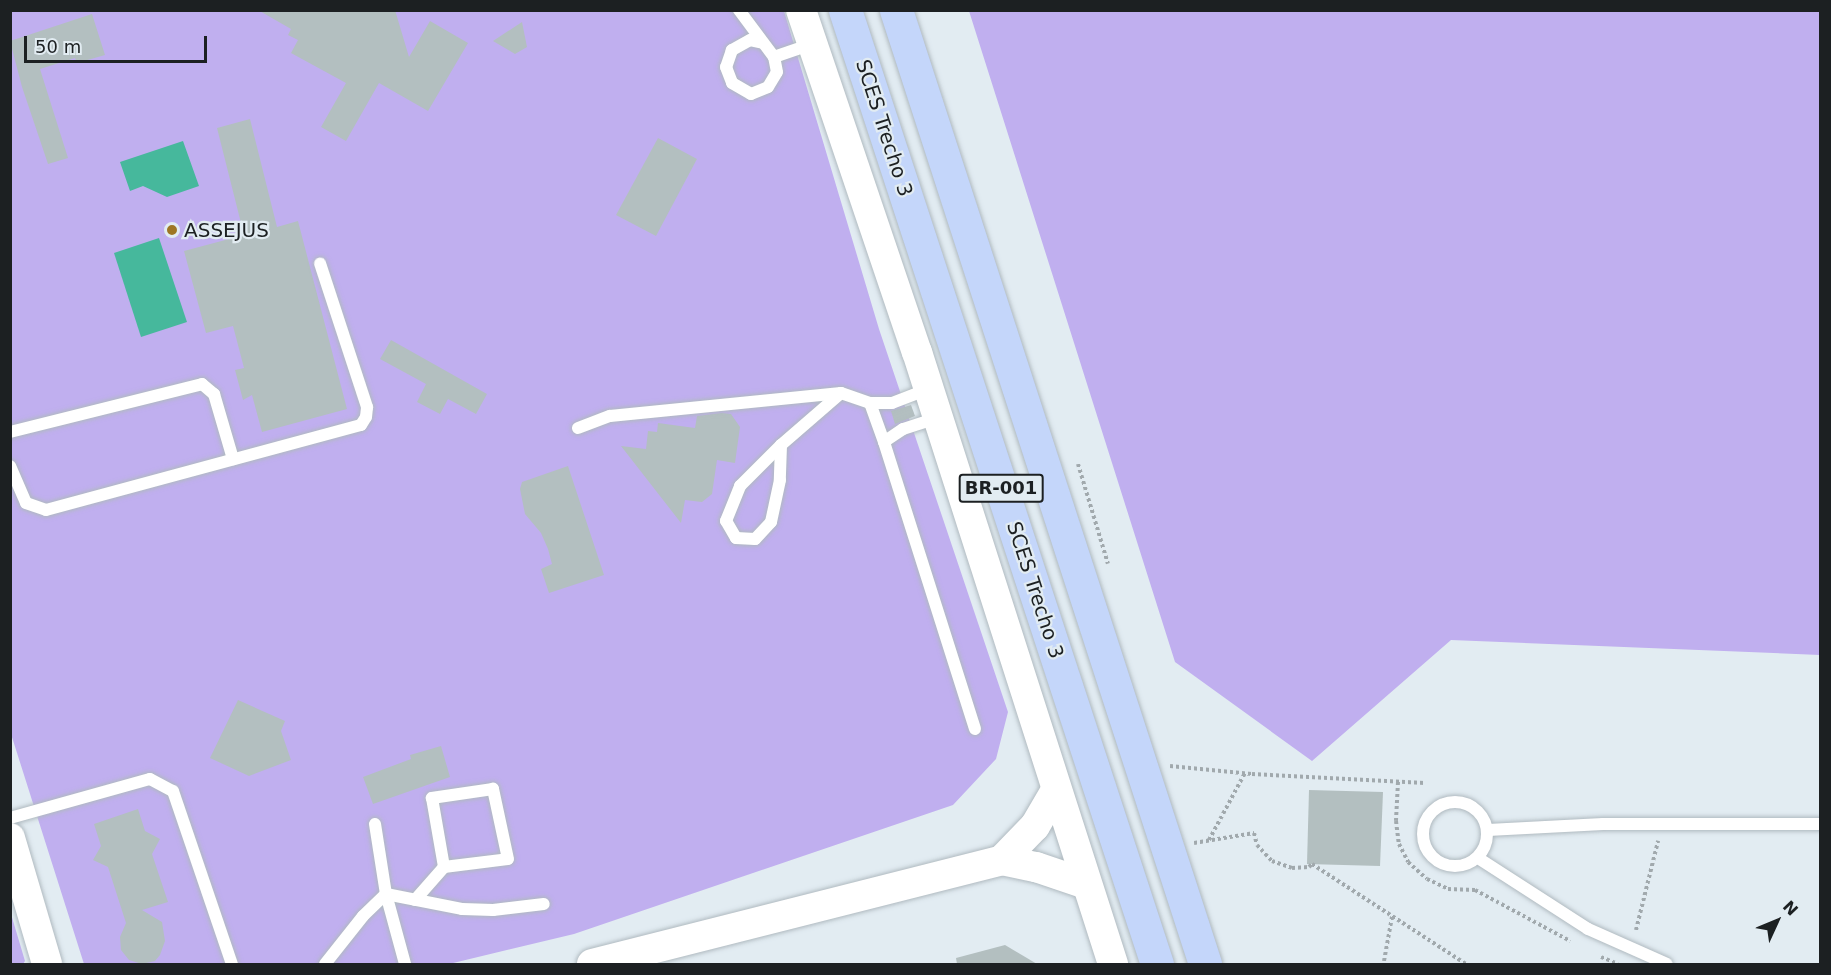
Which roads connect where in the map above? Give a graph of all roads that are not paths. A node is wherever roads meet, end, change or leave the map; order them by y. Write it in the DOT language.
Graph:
graph roads {
  1 [pos="739,10"];
  2 [pos="801,10"];
  3 [pos="845,10"];
  4 [pos="896,10"];
  5 [pos="763,43"];
  6 [pos="812,44"];
  7 [pos="774,57"];
  8 [pos="320,263"];
  9 [pos="929,389"];
  10 [pos="841,393"];
  11 [pos="870,403"];
  12 [pos="938,418"];
  13 [pos="578,428"];
  14 [pos="10,432"];
  15 [pos="884,441"];
  16 [pos="781,445"];
  17 [pos="232,459"];
  18 [pos="10,466"];
  19 [pos="975,729"];
  20 [pos="1056,789"];
  21 [pos="10,818"];
  22 [pos="375,824"];
  23 [pos="1821,824"];
  24 [pos="1488,830"];
  25 [pos="10,838"];
  26 [pos="1478,858"];
  27 [pos="1002,860"];
  28 [pos="444,867"];
  29 [pos="1086,884"];
  30 [pos="386,894"];
  31 [pos="415,900"];
  32 [pos="544,904"];
  33 [pos="47,964"];
  34 [pos="232,964"];
  35 [pos="325,964"];
  36 [pos="405,964"];
  37 [pos="592,964"];
  38 [pos="1113,964"];
  39 [pos="1157,964"];
  40 [pos="1205,964"];
  41 [pos="1667,964"];
  1 -- 5 [label="lane"];
  2 -- 6 [label="street"];
  3 -- 39 [label="highway, SCES Trecho 3 / BR-001"];
  4 -- 40 [label="highway, BR-001"];
  5 -- 7 [label="lane"];
  5 -- 7 [label="lane"];
  6 -- 7 [label="lane"];
  6 -- 9 [label="street"];
  8 -- 17 [label="lane"];
  9 -- 11 [label="lane"];
  9 -- 12 [label="street"];
  10 -- 11 [label="lane"];
  10 -- 13 [label="lane"];
  10 -- 16 [label="lane"];
  11 -- 15 [label="lane"];
  12 -- 15 [label="lane"];
  12 -- 20 [label="street"];
  14 -- 17 [label="lane"];
  15 -- 19 [label="lane"];
  16 -- 16 [label="lane"];
  17 -- 18 [label="lane"];
  20 -- 27 [label="street"];
  20 -- 29 [label="street"];
  21 -- 34 [label="lane"];
  22 -- 30 [label="lane"];
  23 -- 24 [label="lane"];
  24 -- 26 [label="lane"];
  24 -- 26 [label="lane"];
  25 -- 33 [label="street"];
  26 -- 41 [label="lane"];
  27 -- 29 [label="street"];
  27 -- 37 [label="street"];
  28 -- 28 [label="lane"];
  28 -- 31 [label="lane"];
  29 -- 38 [label="street"];
  30 -- 31 [label="lane"];
  30 -- 35 [label="lane"];
  30 -- 36 [label="lane"];
  31 -- 32 [label="lane"];
}
